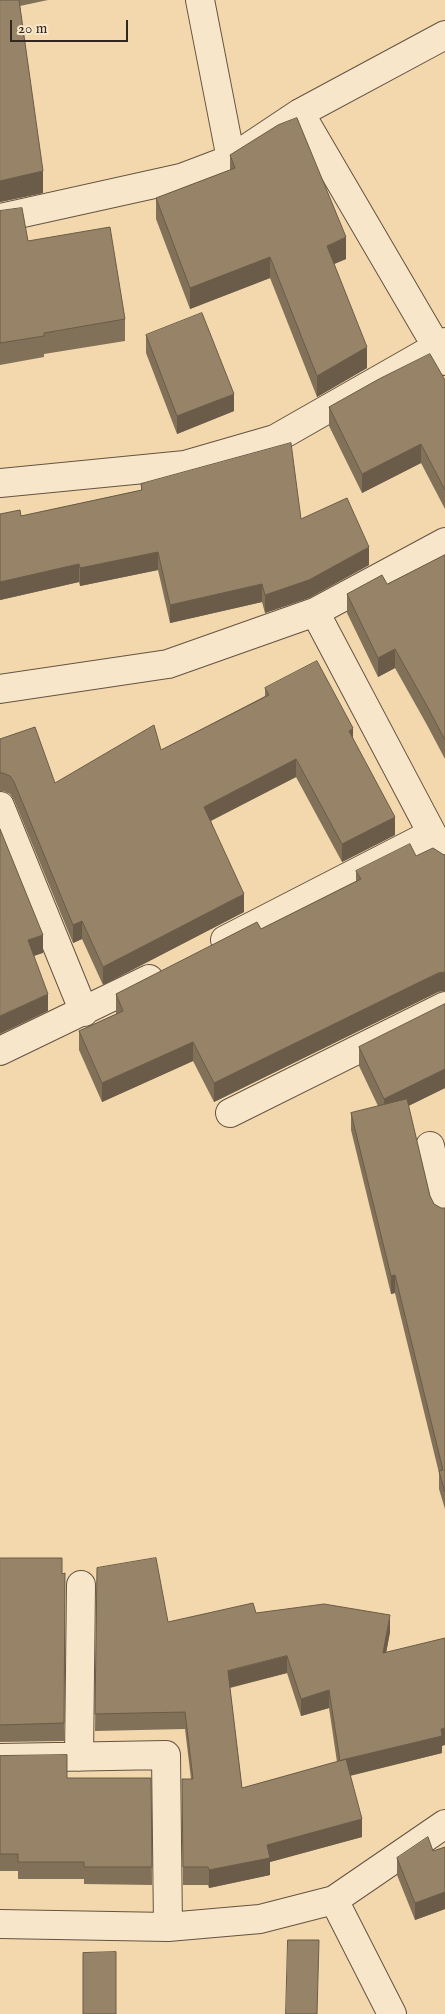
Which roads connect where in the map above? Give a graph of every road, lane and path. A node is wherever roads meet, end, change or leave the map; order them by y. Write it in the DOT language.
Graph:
graph roads {
  1 [pos="200,0"];
  2 [pos="445,35"];
  3 [pos="300,113"];
  4 [pos="231,159"];
  5 [pos="0,218"];
  6 [pos="442,350"];
  7 [pos="0,483"];
  8 [pos="445,542"];
  9 [pos="315,612"];
  10 [pos="0,689"];
  11 [pos="0,806"];
  12 [pos="431,834"];
  13 [pos="445,858"];
  14 [pos="206,950"];
  15 [pos="171,968"];
  16 [pos="445,1006"];
  17 [pos="84,1012"];
  18 [pos="0,1051"];
  19 [pos="230,1113"];
  20 [pos="430,1146"];
  21 [pos="445,1210"];
  22 [pos="81,1585"];
  23 [pos="79,1757"];
  24 [pos="0,1758"];
  25 [pos="445,1824"];
  26 [pos="334,1900"];
  27 [pos="0,1924"];
  28 [pos="168,1927"];
  29 [pos="392,2014"];
  1 -- 4 [label="street"];
  2 -- 3 [label="street"];
  3 -- 4 [label="street"];
  3 -- 6 [label="street"];
  4 -- 5 [label="street"];
  6 -- 7 [label="street"];
  8 -- 9 [label="street"];
  9 -- 10 [label="street"];
  9 -- 12 [label="street"];
  11 -- 17 [label="street"];
  12 -- 13 [label="street"];
  12 -- 14 [label="street"];
  15 -- 17 [label="street"];
  16 -- 19 [label="street"];
  17 -- 18 [label="street"];
  20 -- 21 [label="street"];
  22 -- 23 [label="street"];
  23 -- 24 [label="street"];
  23 -- 28 [label="street"];
  25 -- 26 [label="street"];
  26 -- 28 [label="street"];
  26 -- 29 [label="street"];
  27 -- 28 [label="street"];
}
